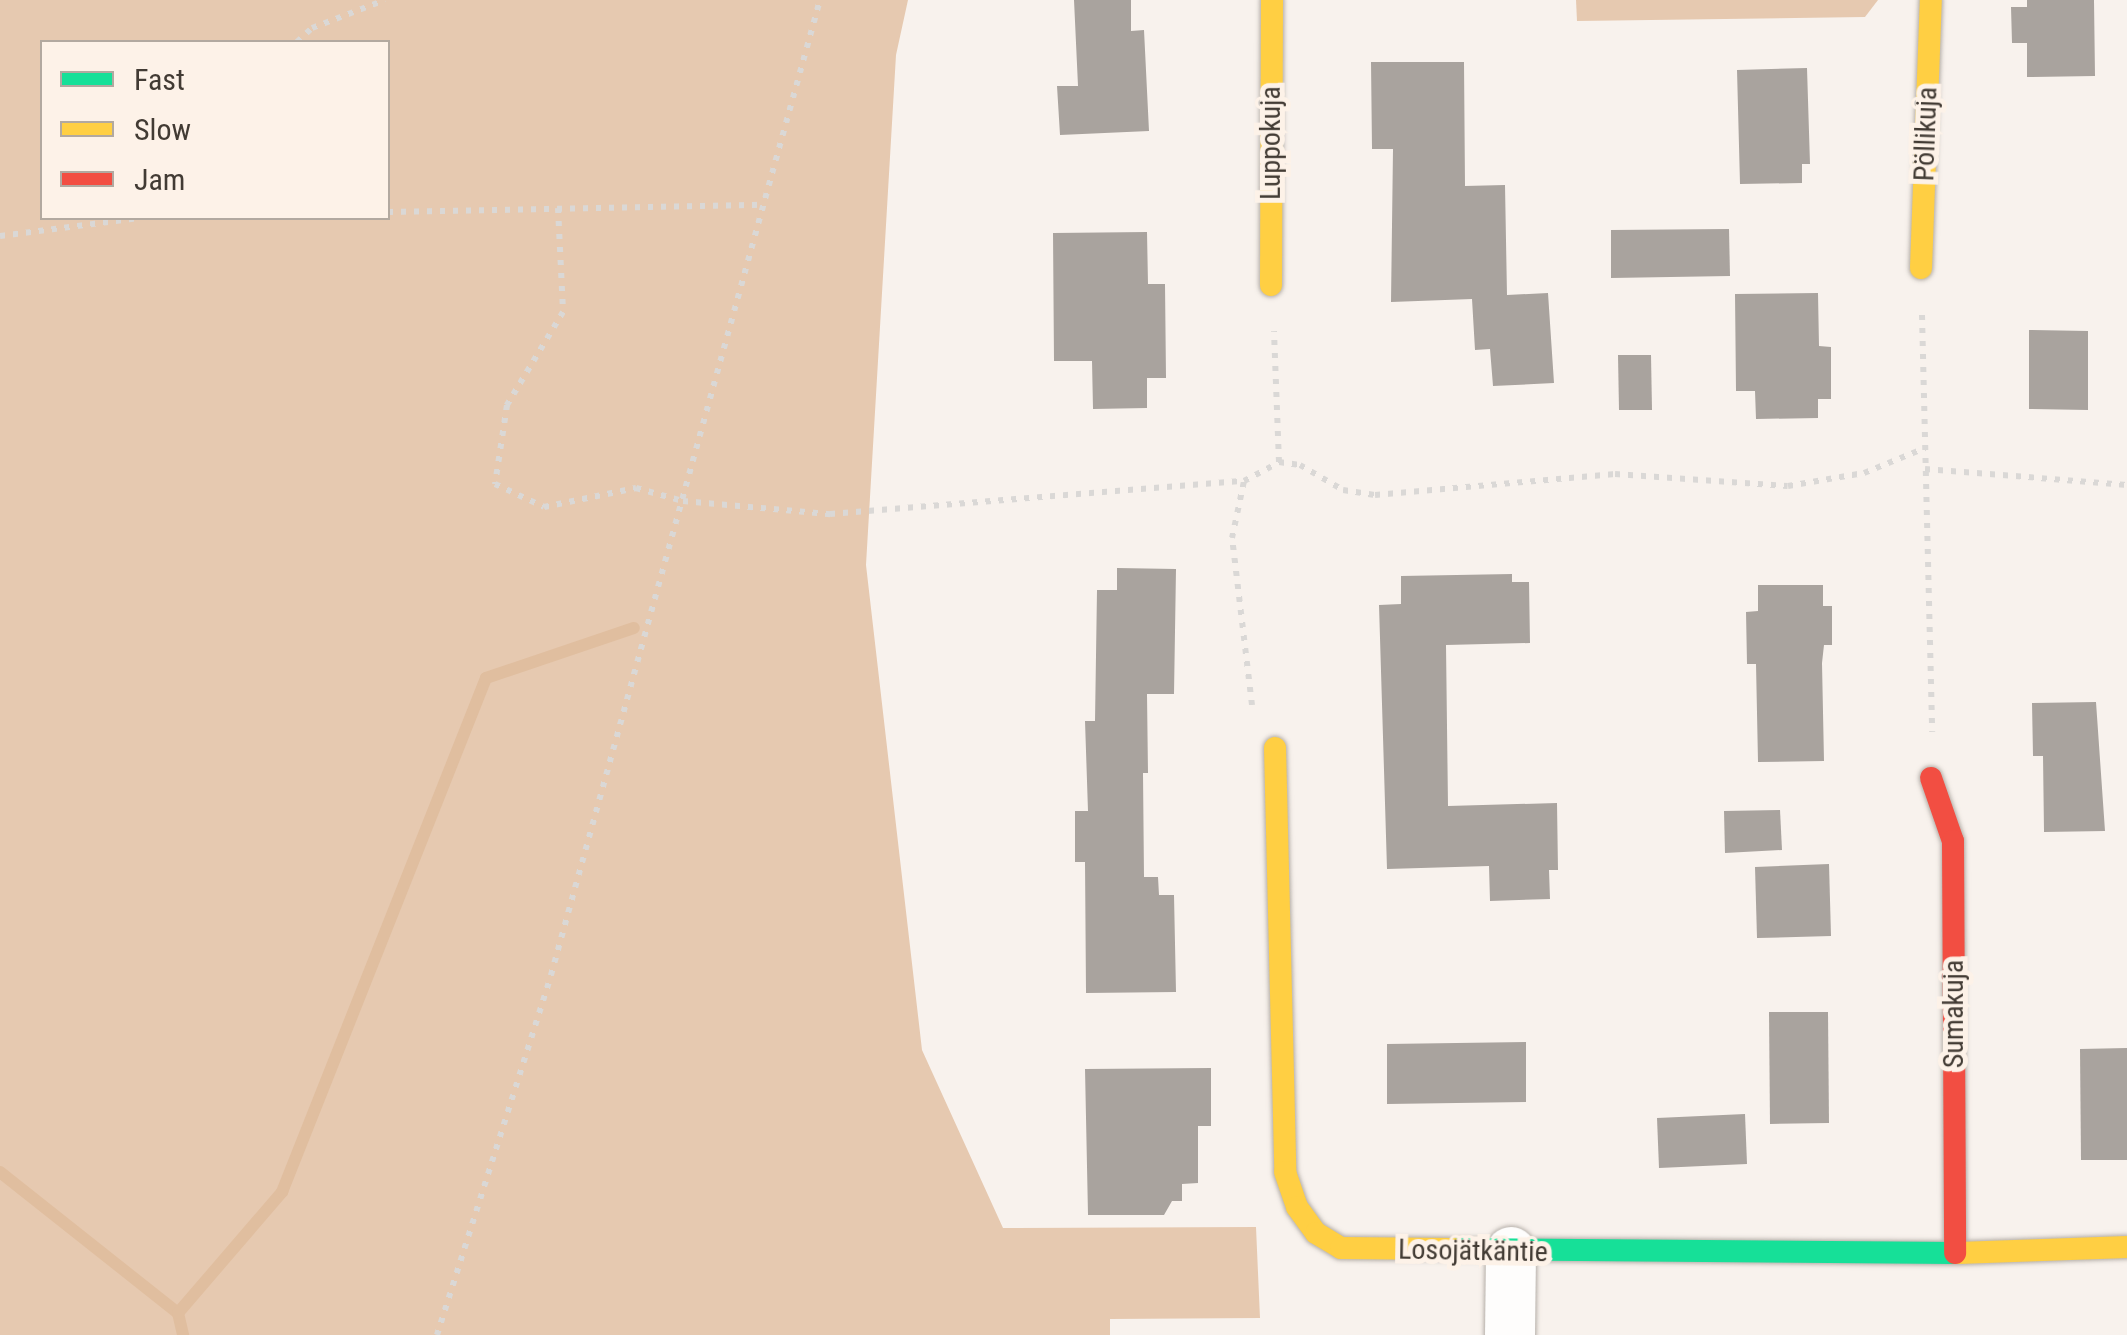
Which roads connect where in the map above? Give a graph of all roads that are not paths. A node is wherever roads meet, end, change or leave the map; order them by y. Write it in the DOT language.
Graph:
graph roads {
  1 [pos="1272,0"];
  2 [pos="1931,0"];
  3 [pos="1921,268"];
  4 [pos="1271,285"];
  5 [pos="1275,748"];
  6 [pos="1931,778"];
  7 [pos="2127,1248"];
  8 [pos="1510,1252"];
  9 [pos="1956,1253"];
  10 [pos="1510,1335"];
  1 -- 4 [label="street, Luppokuja"];
  2 -- 3 [label="street, Pöllikuja"];
  5 -- 8 [label="street, Losojätkäntie"];
  6 -- 9 [label="street, Sumakuja"];
  7 -- 9 [label="street, Losojätkäntie"];
  8 -- 9 [label="street, Losojätkäntie"];
  8 -- 10 [label="street"];
}
